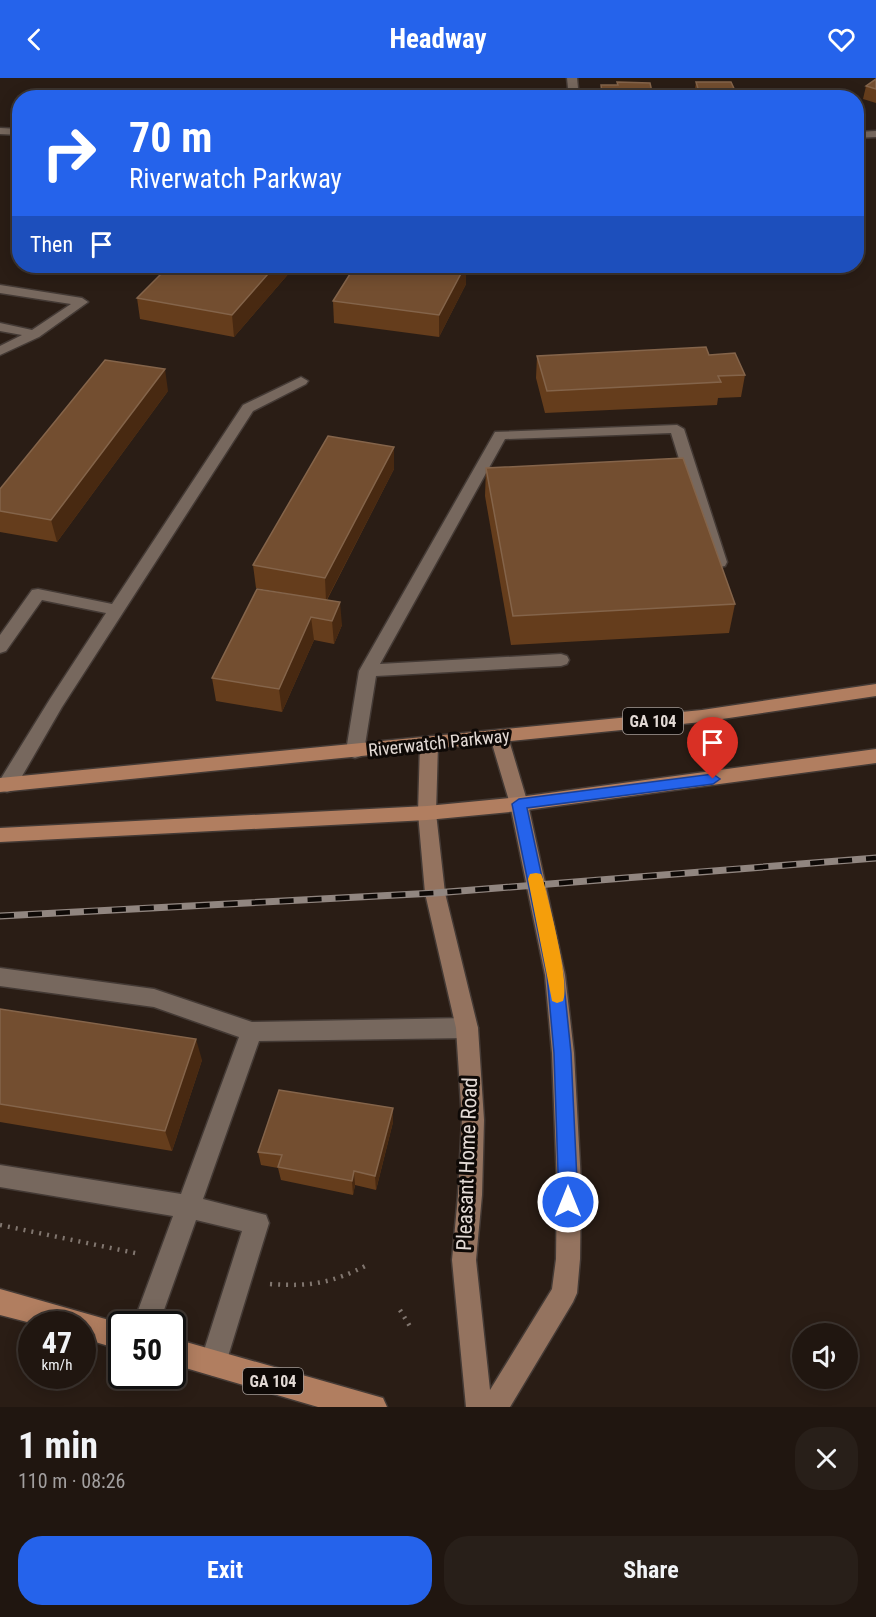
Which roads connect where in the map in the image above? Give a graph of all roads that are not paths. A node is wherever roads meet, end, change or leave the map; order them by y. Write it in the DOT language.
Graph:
graph roads {
  1 [pos="0,289"];
  2 [pos="0,327"];
  3 [pos="34,334"];
  4 [pos="0,351"];
  5 [pos="301,381"];
  6 [pos="722,572"];
  7 [pos="116,610"];
  8 [pos="0,647"];
  9 [pos="561,660"];
  10 [pos="368,671"];
  11 [pos="876,690"];
  12 [pos="500,737"];
  13 [pos="429,744"];
  14 [pos="355,751"];
  15 [pos="876,756"];
  16 [pos="4,785"];
  17 [pos="519,804"];
  18 [pos="427,813"];
  19 [pos="0,835"];
  20 [pos="0,977"];
  21 [pos="467,1028"];
  22 [pos="252,1032"];
  23 [pos="2,1182"];
  24 [pos="190,1207"];
  25 [pos="0,1302"];
  26 [pos="32,1311"];
  27 [pos="151,1311"];
  28 [pos="186,1355"];
  29 [pos="213,1363"];
  30 [pos="374,1407"];
  31 [pos="479,1407"];
  32 [pos="495,1407"];
  1 -- 3 [label="street"];
  2 -- 3 [label="street"];
  3 -- 4 [label="street"];
  5 -- 7 [label="street"];
  6 -- 10 [label="street"];
  7 -- 8 [label="street"];
  7 -- 16 [label="street"];
  9 -- 10 [label="street"];
  10 -- 14 [label="street"];
  11 -- 12 [label="main road, Riverwatch Parkway / GA 104"];
  12 -- 13 [label="main road, Riverwatch Parkway / GA 104"];
  12 -- 17 [label="main road"];
  13 -- 14 [label="main road, Riverwatch Parkway"];
  13 -- 18 [label="main road, Pleasant Home Road"];
  14 -- 16 [label="main road, Riverwatch Parkway"];
  15 -- 17 [label="main road"];
  17 -- 18 [label="main road"];
  17 -- 32 [label="main road"];
  18 -- 19 [label="main road"];
  18 -- 21 [label="main road, Pleasant Home Road"];
  20 -- 22 [label="street"];
  21 -- 22 [label="street"];
  21 -- 31 [label="main road, Pleasant Home Road"];
  22 -- 24 [label="street"];
  23 -- 24 [label="street"];
  24 -- 27 [label="street"];
  24 -- 29 [label="street"];
  25 -- 26 [label="main road"];
  28 -- 29 [label="main road, GA 104"];
  29 -- 30 [label="main road, GA 104"];
}
